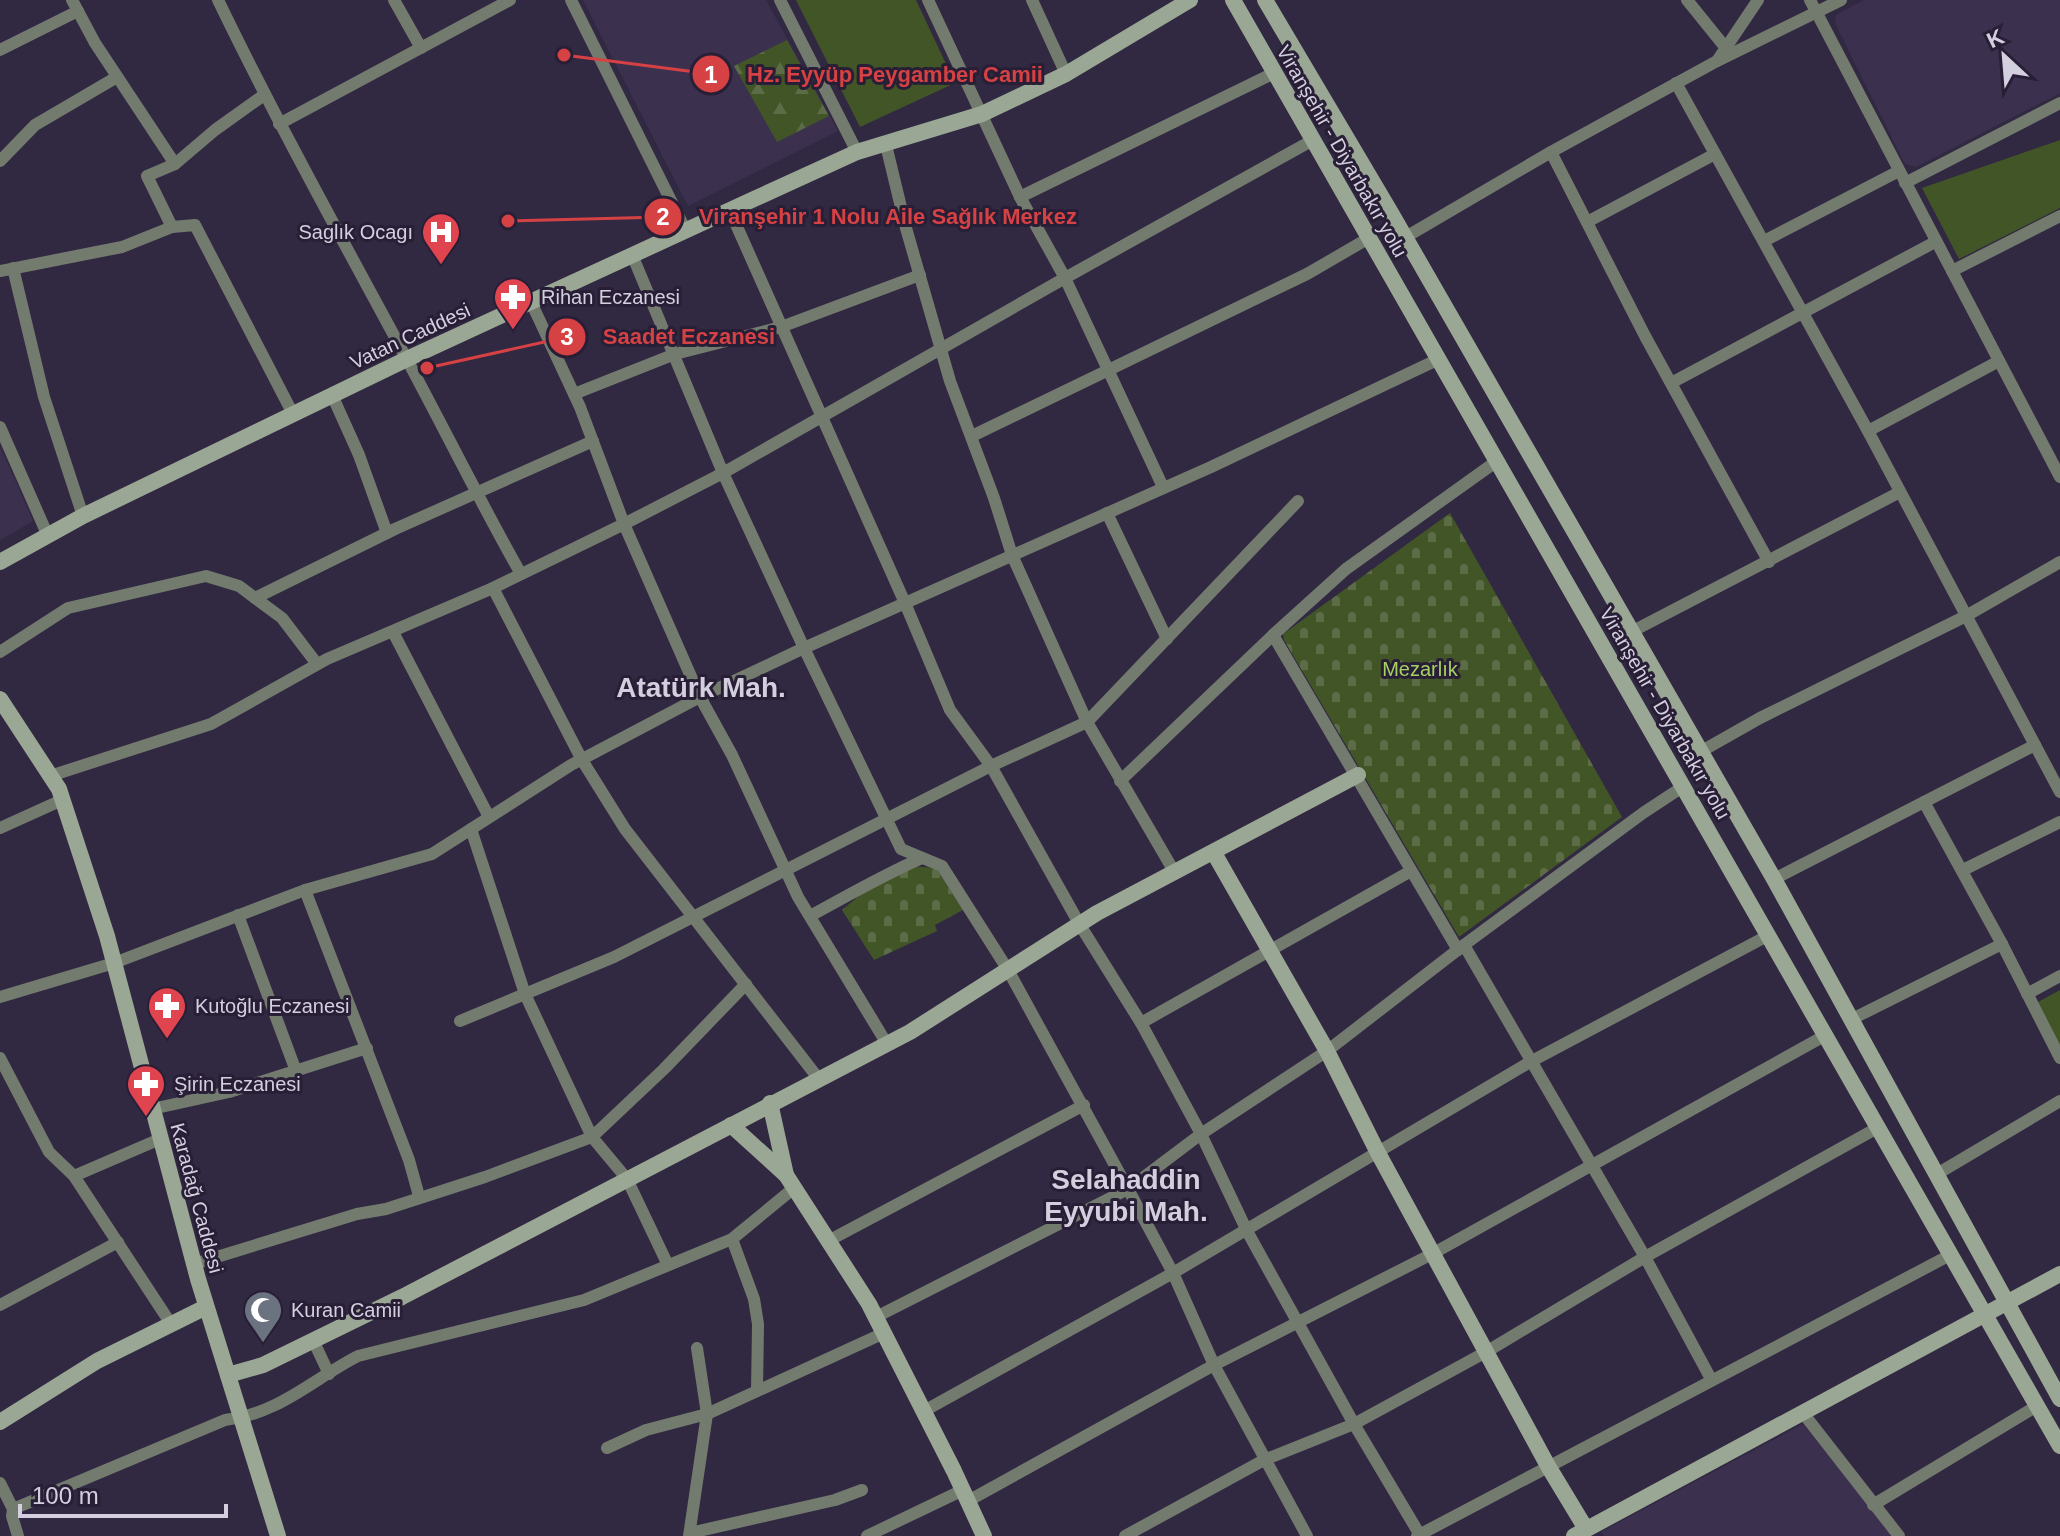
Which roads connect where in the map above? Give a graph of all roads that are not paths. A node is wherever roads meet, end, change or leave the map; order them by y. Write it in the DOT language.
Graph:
graph roads {
  1 [pos="218,0"];
  2 [pos="394,0"];
  3 [pos="510,0"];
  4 [pos="571,0"];
  5 [pos="780,0"];
  6 [pos="928,0"];
  7 [pos="1032,0"];
  8 [pos="1190,0"];
  9 [pos="1233,0"];
  10 [pos="1265,0"];
  11 [pos="1687,0"];
  12 [pos="1758,0"];
  13 [pos="1810,0"];
  14 [pos="1841,0"];
  15 [pos="75,5"];
  16 [pos="1818,13"];
  17 [pos="1725,47"];
  18 [pos="421,48"];
  19 [pos="0,50"];
  20 [pos="1717,61"];
  21 [pos="1274,73"];
  22 [pos="1066,74"];
  23 [pos="117,77"];
  24 [pos="1676,83"];
  25 [pos="264,95"];
  26 [pos="2060,103"];
  27 [pos="982,114"];
  28 [pos="279,124"];
  29 [pos="1313,140"];
  30 [pos="886,145"];
  31 [pos="857,152"];
  32 [pos="1551,152"];
  33 [pos="1715,154"];
  34 [pos="0,161"];
  35 [pos="175,164"];
  36 [pos="1902,177"];
  37 [pos="1020,197"];
  38 [pos="730,211"];
  39 [pos="2060,216"];
  40 [pos="1587,222"];
  41 [pos="172,227"];
  42 [pos="686,231"];
  43 [pos="1369,238"];
  44 [pos="1404,238"];
  45 [pos="1764,241"];
  46 [pos="1935,242"];
  47 [pos="633,257"];
  48 [pos="7,270"];
  49 [pos="1952,271"];
  50 [pos="920,275"];
  51 [pos="1065,278"];
  52 [pos="531,302"];
  53 [pos="1804,313"];
  54 [pos="781,327"];
  55 [pos="941,349"];
  56 [pos="675,354"];
  57 [pos="407,359"];
  58 [pos="1439,359"];
  59 [pos="1999,361"];
  60 [pos="1107,370"];
  61 [pos="1673,382"];
  62 [pos="574,394"];
  63 [pos="332,395"];
  64 [pos="293,414"];
  65 [pos="821,418"];
  66 [pos="0,427"];
  67 [pos="1868,431"];
  68 [pos="972,436"];
  69 [pos="593,441"];
  70 [pos="1497,461"];
  71 [pos="723,473"];
  72 [pos="2060,477"];
  73 [pos="1163,487"];
  74 [pos="1900,492"];
  75 [pos="475,494"];
  76 [pos="1298,501"];
  77 [pos="1107,513"];
  78 [pos="83,516"];
  79 [pos="624,524"];
  80 [pos="387,533"];
  81 [pos="48,536"];
  82 [pos="1012,555"];
  83 [pos="0,562"];
  84 [pos="1769,562"];
  85 [pos="2060,562"];
  86 [pos="521,574"];
  87 [pos="493,588"];
  88 [pos="255,598"];
  89 [pos="905,603"];
  90 [pos="1966,616"];
  91 [pos="393,632"];
  92 [pos="1631,632"];
  93 [pos="1273,635"];
  94 [pos="1167,639"];
  95 [pos="804,648"];
  96 [pos="0,652"];
  97 [pos="317,664"];
  98 [pos="700,697"];
  99 [pos="0,699"];
  100 [pos="1087,722"];
  101 [pos="2035,745"];
  102 [pos="1700,752"];
  103 [pos="582,760"];
  104 [pos="991,766"];
  105 [pos="1358,775"];
  106 [pos="50,776"];
  107 [pos="1120,781"];
  108 [pos="1684,786"];
  109 [pos="2060,792"];
  110 [pos="62,800"];
  111 [pos="1924,802"];
  112 [pos="489,817"];
  113 [pos="886,819"];
  114 [pos="2060,822"];
  115 [pos="0,828"];
  116 [pos="471,829"];
  117 [pos="1214,853"];
  118 [pos="922,858"];
  119 [pos="786,870"];
  120 [pos="1963,870"];
  121 [pos="1411,871"];
  122 [pos="1175,873"];
  123 [pos="1774,879"];
  124 [pos="305,890"];
  125 [pos="238,915"];
  126 [pos="810,916"];
  127 [pos="695,918"];
  128 [pos="1080,925"];
  129 [pos="1769,935"];
  130 [pos="2002,944"];
  131 [pos="1461,947"];
  132 [pos="1270,952"];
  133 [pos="114,963"];
  134 [pos="1008,970"];
  135 [pos="2060,976"];
  136 [pos="746,984"];
  137 [pos="525,994"];
  138 [pos="2027,994"];
  139 [pos="0,997"];
  140 [pos="1852,1019"];
  141 [pos="460,1021"];
  142 [pos="1141,1023"];
  143 [pos="1826,1035"];
  144 [pos="887,1044"];
  145 [pos="367,1048"];
  146 [pos="1327,1051"];
  147 [pos="0,1058"];
  148 [pos="2060,1058"];
  149 [pos="1530,1062"];
  150 [pos="296,1071"];
  151 [pos="818,1078"];
  152 [pos="2060,1101"];
  153 [pos="770,1103"];
  154 [pos="1084,1105"];
  155 [pos="152,1109"];
  156 [pos="731,1125"];
  157 [pos="1879,1127"];
  158 [pos="1201,1134"];
  159 [pos="592,1137"];
  160 [pos="160,1139"];
  161 [pos="1377,1151"];
  162 [pos="1591,1164"];
  163 [pos="1937,1174"];
  164 [pos="74,1176"];
  165 [pos="627,1179"];
  166 [pos="790,1181"];
  167 [pos="1128,1189"];
  168 [pos="419,1196"];
  169 [pos="1247,1231"];
  170 [pos="732,1239"];
  171 [pos="828,1241"];
  172 [pos="118,1242"];
  173 [pos="1432,1254"];
  174 [pos="1952,1254"];
  175 [pos="1645,1257"];
  176 [pos="667,1263"];
  177 [pos="194,1264"];
  178 [pos="1173,1273"];
  179 [pos="2060,1274"];
  180 [pos="2007,1303"];
  181 [pos="0,1305"];
  182 [pos="206,1307"];
  183 [pos="1986,1314"];
  184 [pos="876,1317"];
  185 [pos="1298,1323"];
  186 [pos="171,1324"];
  187 [pos="884,1333"];
  188 [pos="313,1340"];
  189 [pos="697,1348"];
  190 [pos="1486,1352"];
  191 [pos="1214,1365"];
  192 [pos="329,1374"];
  193 [pos="228,1375"];
  194 [pos="1711,1379"];
  195 [pos="757,1391"];
  196 [pos="2060,1399"];
  197 [pos="2037,1406"];
  198 [pos="924,1411"];
  199 [pos="1803,1413"];
  200 [pos="707,1414"];
  201 [pos="242,1418"];
  202 [pos="0,1422"];
  203 [pos="1354,1424"];
  204 [pos="2060,1446"];
  205 [pos="607,1448"];
  206 [pos="1264,1460"];
  207 [pos="1548,1466"];
  208 [pos="0,1483"];
  209 [pos="862,1490"];
  210 [pos="965,1495"];
  211 [pos="1873,1505"];
  212 [pos="13,1509"];
  213 [pos="689,1534"];
  214 [pos="1584,1534"];
  215 [pos="1418,1535"];
  216 [pos="18,1536"];
  217 [pos="278,1536"];
  218 [pos="867,1536"];
  219 [pos="984,1536"];
  220 [pos="1125,1536"];
  221 [pos="1307,1536"];
  222 [pos="1899,1536"];
  1 -- 25 [label="street"];
  2 -- 18 [label="street"];
  3 -- 18 [label="street"];
  4 -- 42 [label="street"];
  5 -- 31 [label="street"];
  6 -- 27 [label="street"];
  7 -- 22 [label="street"];
  8 -- 22 [label="street, Vatan Caddesi"];
  9 -- 21 [label="street, Viranşehir - Diyarbakır yolu"];
  10 -- 44 [label="street, Viranşehir - Diyarbakır yolu"];
  11 -- 17 [label="street"];
  12 -- 17 [label="street"];
  13 -- 16 [label="street"];
  14 -- 16 [label="street"];
  15 -- 19 [label="street"];
  15 -- 23 [label="street"];
  16 -- 20 [label="street"];
  16 -- 36 [label="street"];
  17 -- 20 [label="street"];
  18 -- 28 [label="street"];
  20 -- 24 [label="street"];
  21 -- 29 [label="street, Viranşehir - Diyarbakır yolu"];
  21 -- 37 [label="street"];
  22 -- 27 [label="street, Vatan Caddesi"];
  23 -- 34 [label="street"];
  23 -- 35 [label="street"];
  24 -- 32 [label="street"];
  24 -- 33 [label="street"];
  25 -- 28 [label="street"];
  25 -- 35 [label="street"];
  26 -- 36 [label="street"];
  27 -- 30 [label="street, Vatan Caddesi"];
  27 -- 37 [label="street"];
  28 -- 57 [label="street"];
  29 -- 43 [label="street, Viranşehir - Diyarbakır yolu"];
  29 -- 51 [label="street"];
  30 -- 31 [label="street, Vatan Caddesi"];
  30 -- 50 [label="street"];
  31 -- 38 [label="street, Vatan Caddesi"];
  32 -- 40 [label="street"];
  32 -- 44 [label="street"];
  33 -- 40 [label="street"];
  33 -- 45 [label="street"];
  35 -- 41 [label="street"];
  36 -- 45 [label="street"];
  36 -- 46 [label="street"];
  37 -- 51 [label="street"];
  38 -- 42 [label="street, Vatan Caddesi"];
  38 -- 54 [label="street"];
  39 -- 49 [label="street"];
  40 -- 61 [label="street"];
  41 -- 48 [label="street"];
  41 -- 64 [label="street"];
  42 -- 47 [label="street, Vatan Caddesi"];
  43 -- 58 [label="street, Viranşehir - Diyarbakır yolu"];
  43 -- 60 [label="street"];
  44 -- 92 [label="street, Viranşehir - Diyarbakır yolu"];
  45 -- 53 [label="street"];
  46 -- 49 [label="street"];
  46 -- 53 [label="street"];
  47 -- 52 [label="street, Vatan Caddesi"];
  47 -- 56 [label="street"];
  48 -- 78 [label="street"];
  49 -- 59 [label="street"];
  50 -- 54 [label="street"];
  50 -- 55 [label="street"];
  51 -- 55 [label="street"];
  51 -- 60 [label="street"];
  52 -- 57 [label="street, Vatan Caddesi"];
  52 -- 62 [label="street"];
  53 -- 61 [label="street"];
  53 -- 67 [label="street"];
  54 -- 56 [label="street"];
  54 -- 65 [label="street"];
  55 -- 65 [label="street"];
  55 -- 68 [label="street"];
  56 -- 62 [label="street"];
  56 -- 71 [label="street"];
  57 -- 63 [label="street, Vatan Caddesi"];
  57 -- 75 [label="street"];
  58 -- 70 [label="street, Viranşehir - Diyarbakır yolu"];
  58 -- 73 [label="street"];
  59 -- 67 [label="street"];
  59 -- 72 [label="street"];
  60 -- 68 [label="street"];
  60 -- 73 [label="street"];
  61 -- 84 [label="street"];
  62 -- 69 [label="street"];
  63 -- 64 [label="street, Vatan Caddesi"];
  63 -- 80 [label="street"];
  64 -- 78 [label="street, Vatan Caddesi"];
  65 -- 71 [label="street"];
  65 -- 89 [label="street"];
  66 -- 81 [label="street"];
  67 -- 74 [label="street"];
  68 -- 82 [label="street"];
  69 -- 75 [label="street"];
  69 -- 79 [label="street"];
  70 -- 93 [label="street"];
  70 -- 108 [label="street, Viranşehir - Diyarbakır yolu"];
  71 -- 79 [label="street"];
  71 -- 95 [label="street"];
  73 -- 77 [label="street"];
  74 -- 84 [label="street"];
  74 -- 90 [label="street"];
  75 -- 80 [label="street"];
  75 -- 86 [label="street"];
  76 -- 94 [label="street"];
  77 -- 82 [label="street"];
  77 -- 94 [label="street"];
  78 -- 81 [label="street, Vatan Caddesi"];
  79 -- 86 [label="street"];
  79 -- 98 [label="street"];
  80 -- 88 [label="street"];
  81 -- 83 [label="street, Vatan Caddesi"];
  82 -- 89 [label="street"];
  82 -- 100 [label="street"];
  84 -- 92 [label="street"];
  85 -- 90 [label="street"];
  86 -- 87 [label="street"];
  87 -- 91 [label="street"];
  87 -- 103 [label="street"];
  88 -- 96 [label="street"];
  88 -- 97 [label="street"];
  89 -- 95 [label="street"];
  89 -- 104 [label="street"];
  90 -- 101 [label="street"];
  90 -- 102 [label="street"];
  91 -- 97 [label="street"];
  91 -- 112 [label="street"];
  92 -- 102 [label="street, Viranşehir - Diyarbakır yolu"];
  93 -- 105 [label="street"];
  93 -- 107 [label="street"];
  94 -- 100 [label="street"];
  95 -- 98 [label="street"];
  95 -- 113 [label="street"];
  97 -- 106 [label="street"];
  98 -- 103 [label="street"];
  98 -- 119 [label="street"];
  99 -- 106 [label="street, Karadağ Caddesi"];
  100 -- 104 [label="street"];
  100 -- 107 [label="street"];
  101 -- 109 [label="street"];
  101 -- 111 [label="street"];
  102 -- 123 [label="street, Viranşehir - Diyarbakır yolu"];
  103 -- 112 [label="street"];
  103 -- 127 [label="street"];
  104 -- 113 [label="street"];
  104 -- 128 [label="street"];
  105 -- 117 [label="street"];
  105 -- 121 [label="street"];
  106 -- 110 [label="street, Karadağ Caddesi"];
  107 -- 122 [label="street"];
  108 -- 129 [label="street, Viranşehir - Diyarbakır yolu"];
  108 -- 131 [label="street"];
  110 -- 115 [label="street"];
  110 -- 133 [label="street, Karadağ Caddesi"];
  111 -- 120 [label="street"];
  111 -- 123 [label="street"];
  112 -- 116 [label="street"];
  113 -- 118 [label="street"];
  113 -- 119 [label="street"];
  114 -- 120 [label="street"];
  116 -- 124 [label="street"];
  116 -- 137 [label="street"];
  117 -- 122 [label="street"];
  117 -- 132 [label="street"];
  118 -- 126 [label="street"];
  118 -- 134 [label="street"];
  119 -- 126 [label="street"];
  119 -- 127 [label="street"];
  120 -- 130 [label="street"];
  121 -- 131 [label="street"];
  121 -- 132 [label="street"];
  122 -- 128 [label="street"];
  123 -- 140 [label="street, Viranşehir - Diyarbakır yolu"];
  124 -- 125 [label="street"];
  124 -- 145 [label="street"];
  125 -- 133 [label="street"];
  125 -- 150 [label="street"];
  126 -- 144 [label="street"];
  127 -- 136 [label="street"];
  127 -- 137 [label="street"];
  128 -- 134 [label="street"];
  128 -- 142 [label="street"];
  129 -- 143 [label="street, Viranşehir - Diyarbakır yolu"];
  129 -- 149 [label="street"];
  130 -- 138 [label="street"];
  130 -- 140 [label="street"];
  131 -- 146 [label="street"];
  131 -- 149 [label="street"];
  132 -- 142 [label="street"];
  132 -- 146 [label="street"];
  133 -- 139 [label="street"];
  133 -- 155 [label="street, Karadağ Caddesi"];
  134 -- 144 [label="street"];
  134 -- 154 [label="street"];
  135 -- 138 [label="street"];
  136 -- 151 [label="street"];
  136 -- 159 [label="street"];
  137 -- 141 [label="street"];
  137 -- 159 [label="street"];
  138 -- 148 [label="street"];
  140 -- 163 [label="street, Viranşehir - Diyarbakır yolu"];
  142 -- 158 [label="street"];
  143 -- 157 [label="street, Viranşehir - Diyarbakır yolu"];
  143 -- 162 [label="street"];
  144 -- 151 [label="street"];
  145 -- 150 [label="street"];
  145 -- 168 [label="street"];
  146 -- 158 [label="street"];
  146 -- 161 [label="street"];
  147 -- 164 [label="street"];
  149 -- 161 [label="street"];
  149 -- 162 [label="street"];
  150 -- 155 [label="street"];
  151 -- 153 [label="street"];
  152 -- 163 [label="street"];
  153 -- 156 [label="street"];
  153 -- 166 [label="street"];
  154 -- 167 [label="street"];
  154 -- 171 [label="street"];
  155 -- 160 [label="street, Karadağ Caddesi"];
  156 -- 165 [label="street"];
  156 -- 166 [label="street"];
  157 -- 174 [label="street, Viranşehir - Diyarbakır yolu"];
  157 -- 175 [label="street"];
  158 -- 167 [label="street"];
  158 -- 169 [label="street"];
  159 -- 165 [label="street"];
  159 -- 168 [label="street"];
  160 -- 164 [label="street"];
  160 -- 177 [label="street, Karadağ Caddesi"];
  161 -- 169 [label="street"];
  161 -- 173 [label="street"];
  162 -- 173 [label="street"];
  162 -- 175 [label="street"];
  163 -- 180 [label="street, Viranşehir - Diyarbakır yolu"];
  164 -- 172 [label="street"];
  165 -- 176 [label="street"];
  165 -- 188 [label="street"];
  166 -- 170 [label="street"];
  166 -- 171 [label="street"];
  167 -- 178 [label="street"];
  167 -- 184 [label="street"];
  168 -- 177 [label="street"];
  169 -- 178 [label="street"];
  169 -- 185 [label="street"];
  170 -- 176 [label="street"];
  170 -- 195 [label="street"];
  171 -- 184 [label="street"];
  172 -- 181 [label="street"];
  172 -- 186 [label="street"];
  173 -- 185 [label="street"];
  173 -- 190 [label="street"];
  174 -- 183 [label="street, Viranşehir - Diyarbakır yolu"];
  174 -- 194 [label="street"];
  175 -- 190 [label="street"];
  175 -- 194 [label="street"];
  176 -- 192 [label="street"];
  177 -- 182 [label="street, Karadağ Caddesi"];
  178 -- 191 [label="street"];
  178 -- 198 [label="street"];
  179 -- 180 [label="street"];
  180 -- 183 [label="street"];
  180 -- 196 [label="street, Viranşehir - Diyarbakır yolu"];
  182 -- 186 [label="street"];
  182 -- 193 [label="street, Karadağ Caddesi"];
  183 -- 197 [label="street, Viranşehir - Diyarbakır yolu"];
  183 -- 199 [label="street"];
  184 -- 187 [label="street"];
  185 -- 191 [label="street"];
  185 -- 203 [label="street"];
  186 -- 202 [label="street"];
  187 -- 195 [label="street"];
  187 -- 198 [label="street"];
  188 -- 192 [label="street"];
  188 -- 193 [label="street"];
  189 -- 200 [label="street"];
  190 -- 203 [label="street"];
  190 -- 207 [label="street"];
  191 -- 206 [label="street"];
  191 -- 210 [label="street"];
  192 -- 201 [label="street"];
  193 -- 201 [label="street, Karadağ Caddesi"];
  194 -- 207 [label="street"];
  195 -- 200 [label="street"];
  197 -- 204 [label="street, Viranşehir - Diyarbakır yolu"];
  197 -- 211 [label="street"];
  198 -- 210 [label="street"];
  199 -- 211 [label="street"];
  199 -- 214 [label="street"];
  200 -- 205 [label="street"];
  200 -- 213 [label="street"];
  201 -- 212 [label="street"];
  201 -- 217 [label="street, Karadağ Caddesi"];
  203 -- 206 [label="street"];
  203 -- 215 [label="street"];
  206 -- 220 [label="street"];
  206 -- 221 [label="street"];
  207 -- 214 [label="street"];
  207 -- 215 [label="street"];
  208 -- 212 [label="street"];
  209 -- 213 [label="street"];
  210 -- 218 [label="street"];
  210 -- 219 [label="street"];
  211 -- 222 [label="street"];
  212 -- 216 [label="street"];
}
